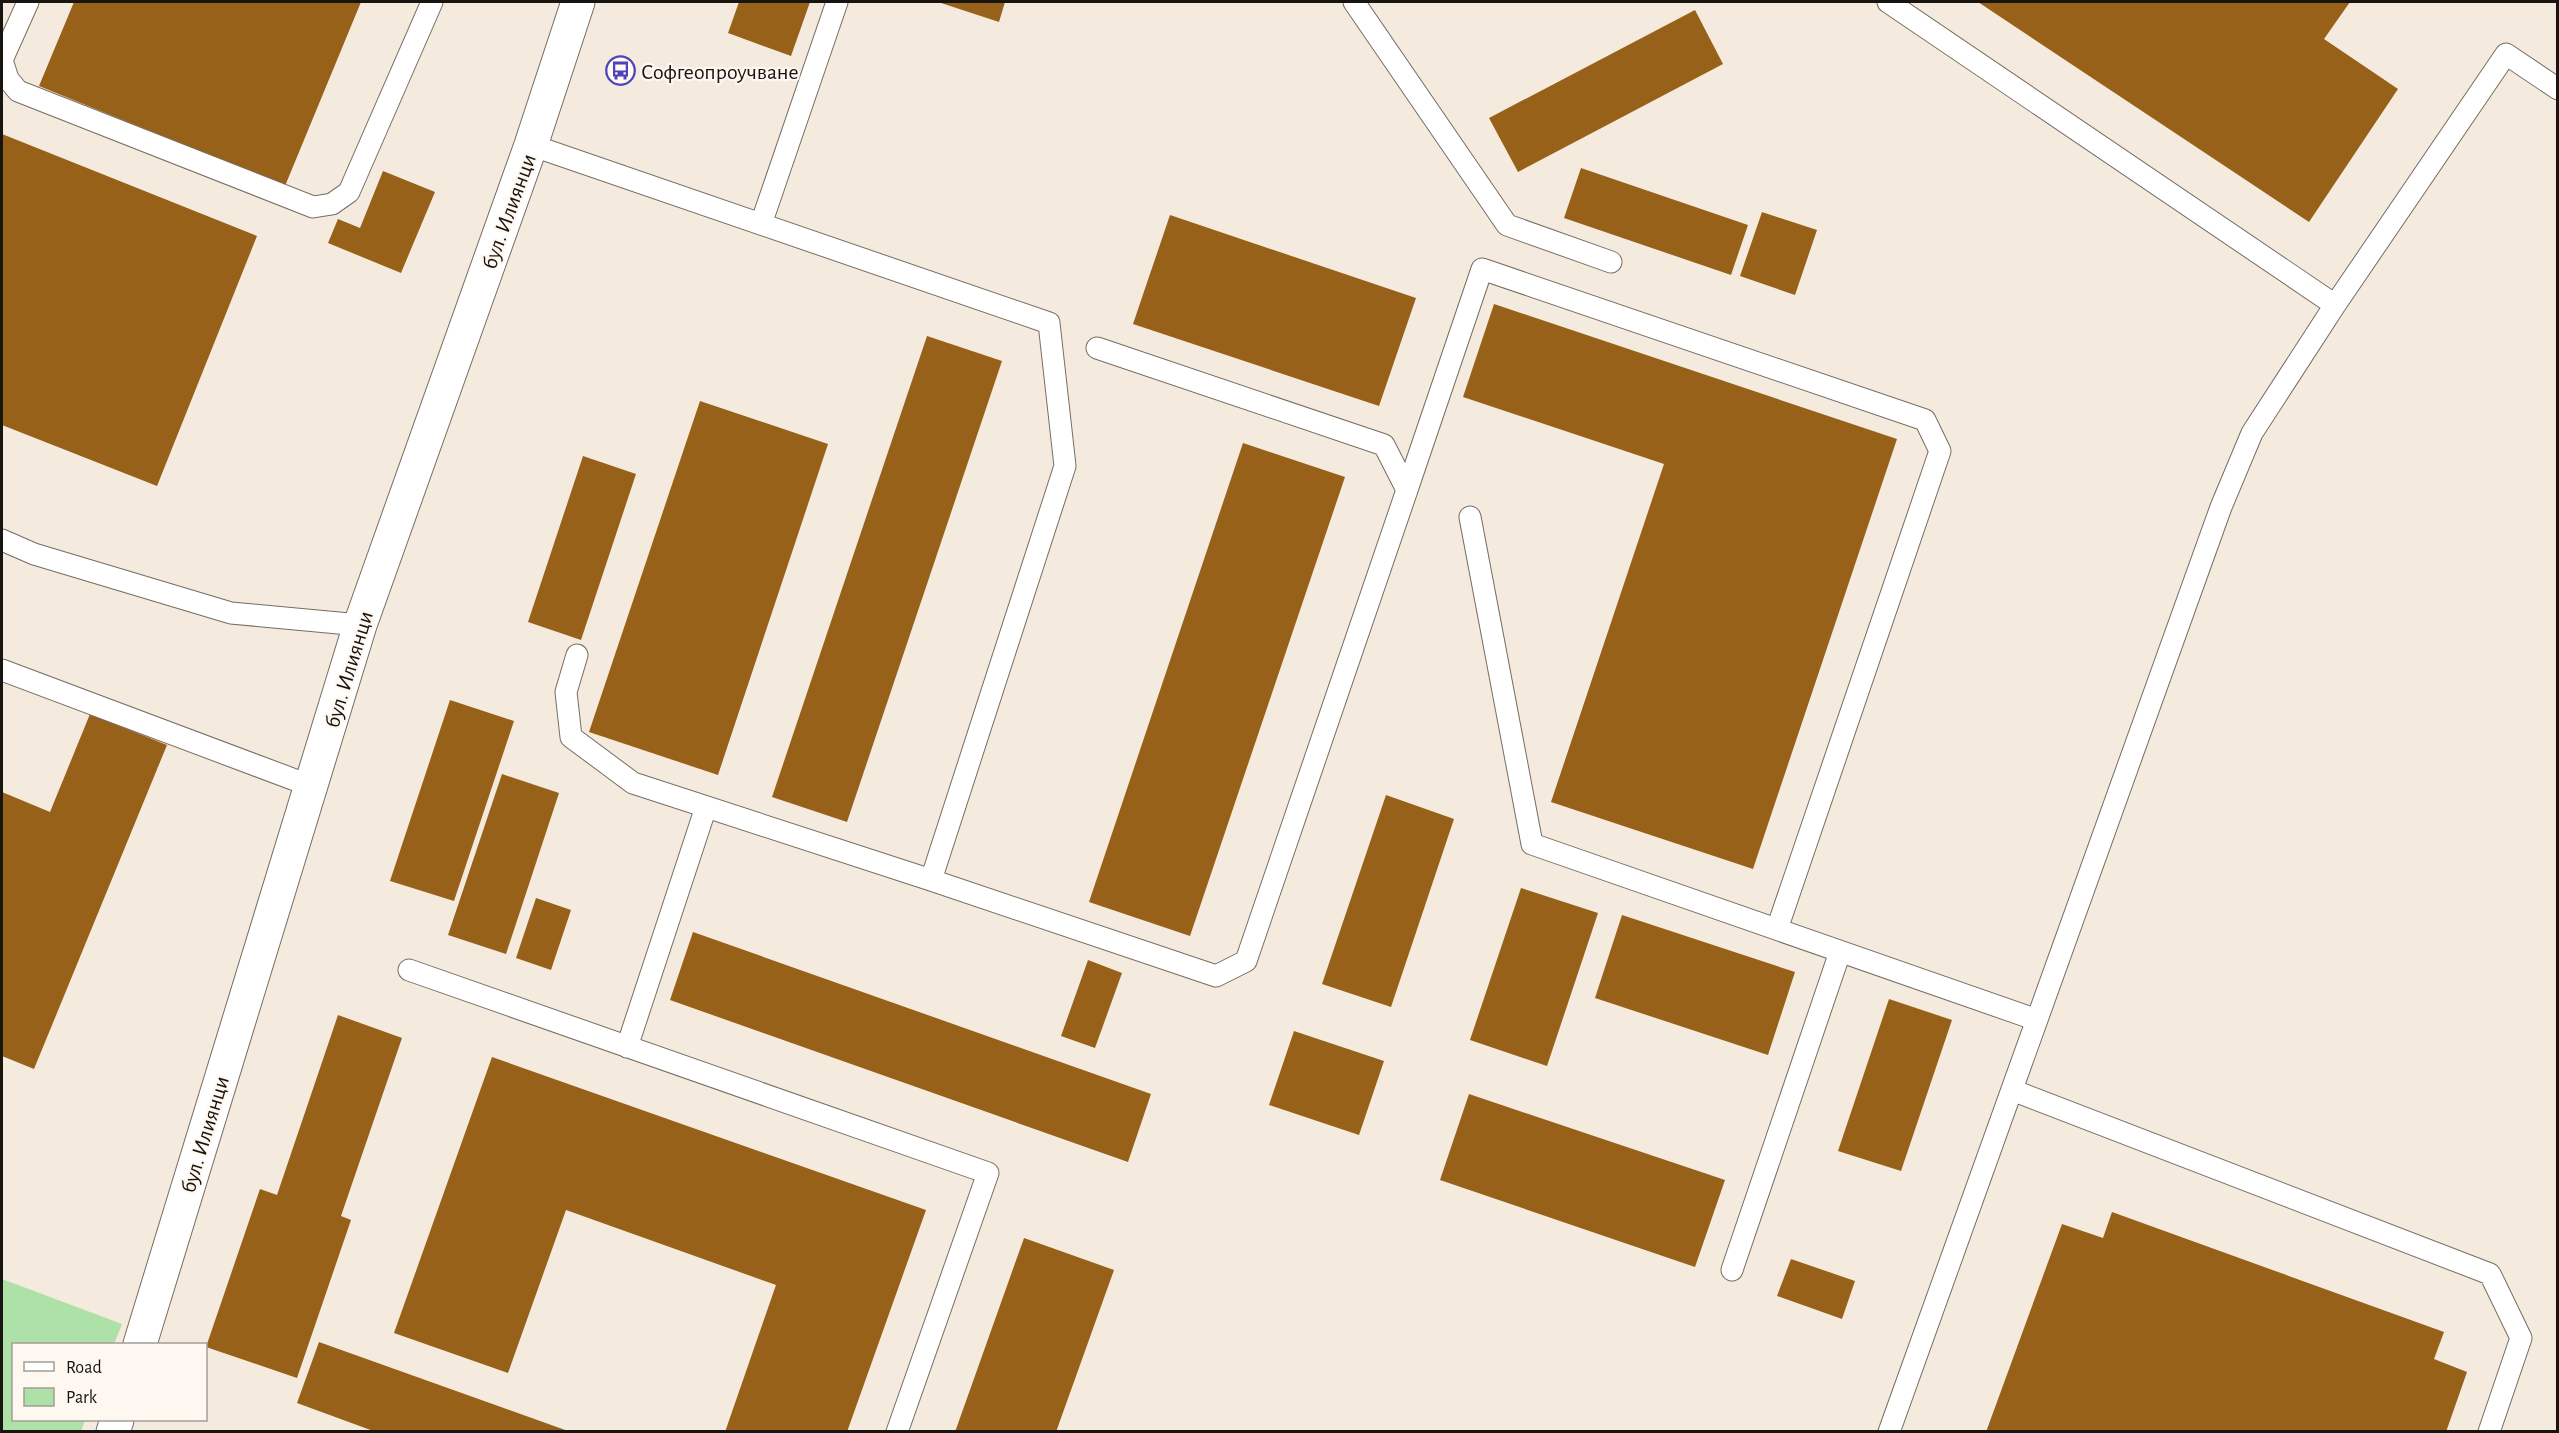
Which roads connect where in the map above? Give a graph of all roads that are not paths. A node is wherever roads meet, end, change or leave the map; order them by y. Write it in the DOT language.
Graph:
graph roads {
  1 [pos="28,2"];
  2 [pos="432,2"];
  3 [pos="578,2"];
  4 [pos="837,2"];
  5 [pos="1354,2"];
  6 [pos="1888,2"];
  7 [pos="2558,89"];
  8 [pos="531,145"];
  9 [pos="761,224"];
  10 [pos="1611,262"];
  11 [pos="2336,305"];
  12 [pos="1097,348"];
  13 [pos="1407,490"];
  14 [pos="1470,518"];
  15 [pos="2,540"];
  16 [pos="360,625"];
  17 [pos="577,656"];
  18 [pos="2,670"];
  19 [pos="311,786"];
  20 [pos="706,807"];
  21 [pos="931,880"];
  22 [pos="1777,929"];
  23 [pos="1840,952"];
  24 [pos="409,970"];
  25 [pos="2037,1020"];
  26 [pos="627,1047"];
  27 [pos="2012,1090"];
  28 [pos="1732,1270"];
  29 [pos="140,1343"];
  30 [pos="897,1431"];
  31 [pos="1890,1431"];
  32 [pos="2489,1431"];
  1 -- 2 [label="lane"];
  3 -- 8 [label="street, бул. Илиянци"];
  4 -- 9 [label="lane"];
  5 -- 10 [label="lane"];
  6 -- 11 [label="lane"];
  7 -- 11 [label="lane"];
  8 -- 9 [label="lane"];
  8 -- 16 [label="street, бул. Илиянци"];
  9 -- 21 [label="lane"];
  11 -- 25 [label="lane"];
  12 -- 13 [label="lane"];
  13 -- 21 [label="lane"];
  13 -- 22 [label="lane"];
  14 -- 22 [label="lane"];
  15 -- 16 [label="lane"];
  16 -- 19 [label="street, бул. Илиянци"];
  17 -- 20 [label="lane"];
  18 -- 19 [label="lane"];
  19 -- 29 [label="street, бул. Илиянци"];
  20 -- 21 [label="lane"];
  20 -- 26 [label="lane"];
  22 -- 23 [label="lane"];
  23 -- 25 [label="lane"];
  23 -- 28 [label="lane"];
  24 -- 26 [label="lane"];
  25 -- 27 [label="lane"];
  26 -- 30 [label="lane"];
  27 -- 31 [label="lane"];
  27 -- 32 [label="lane"];
}
